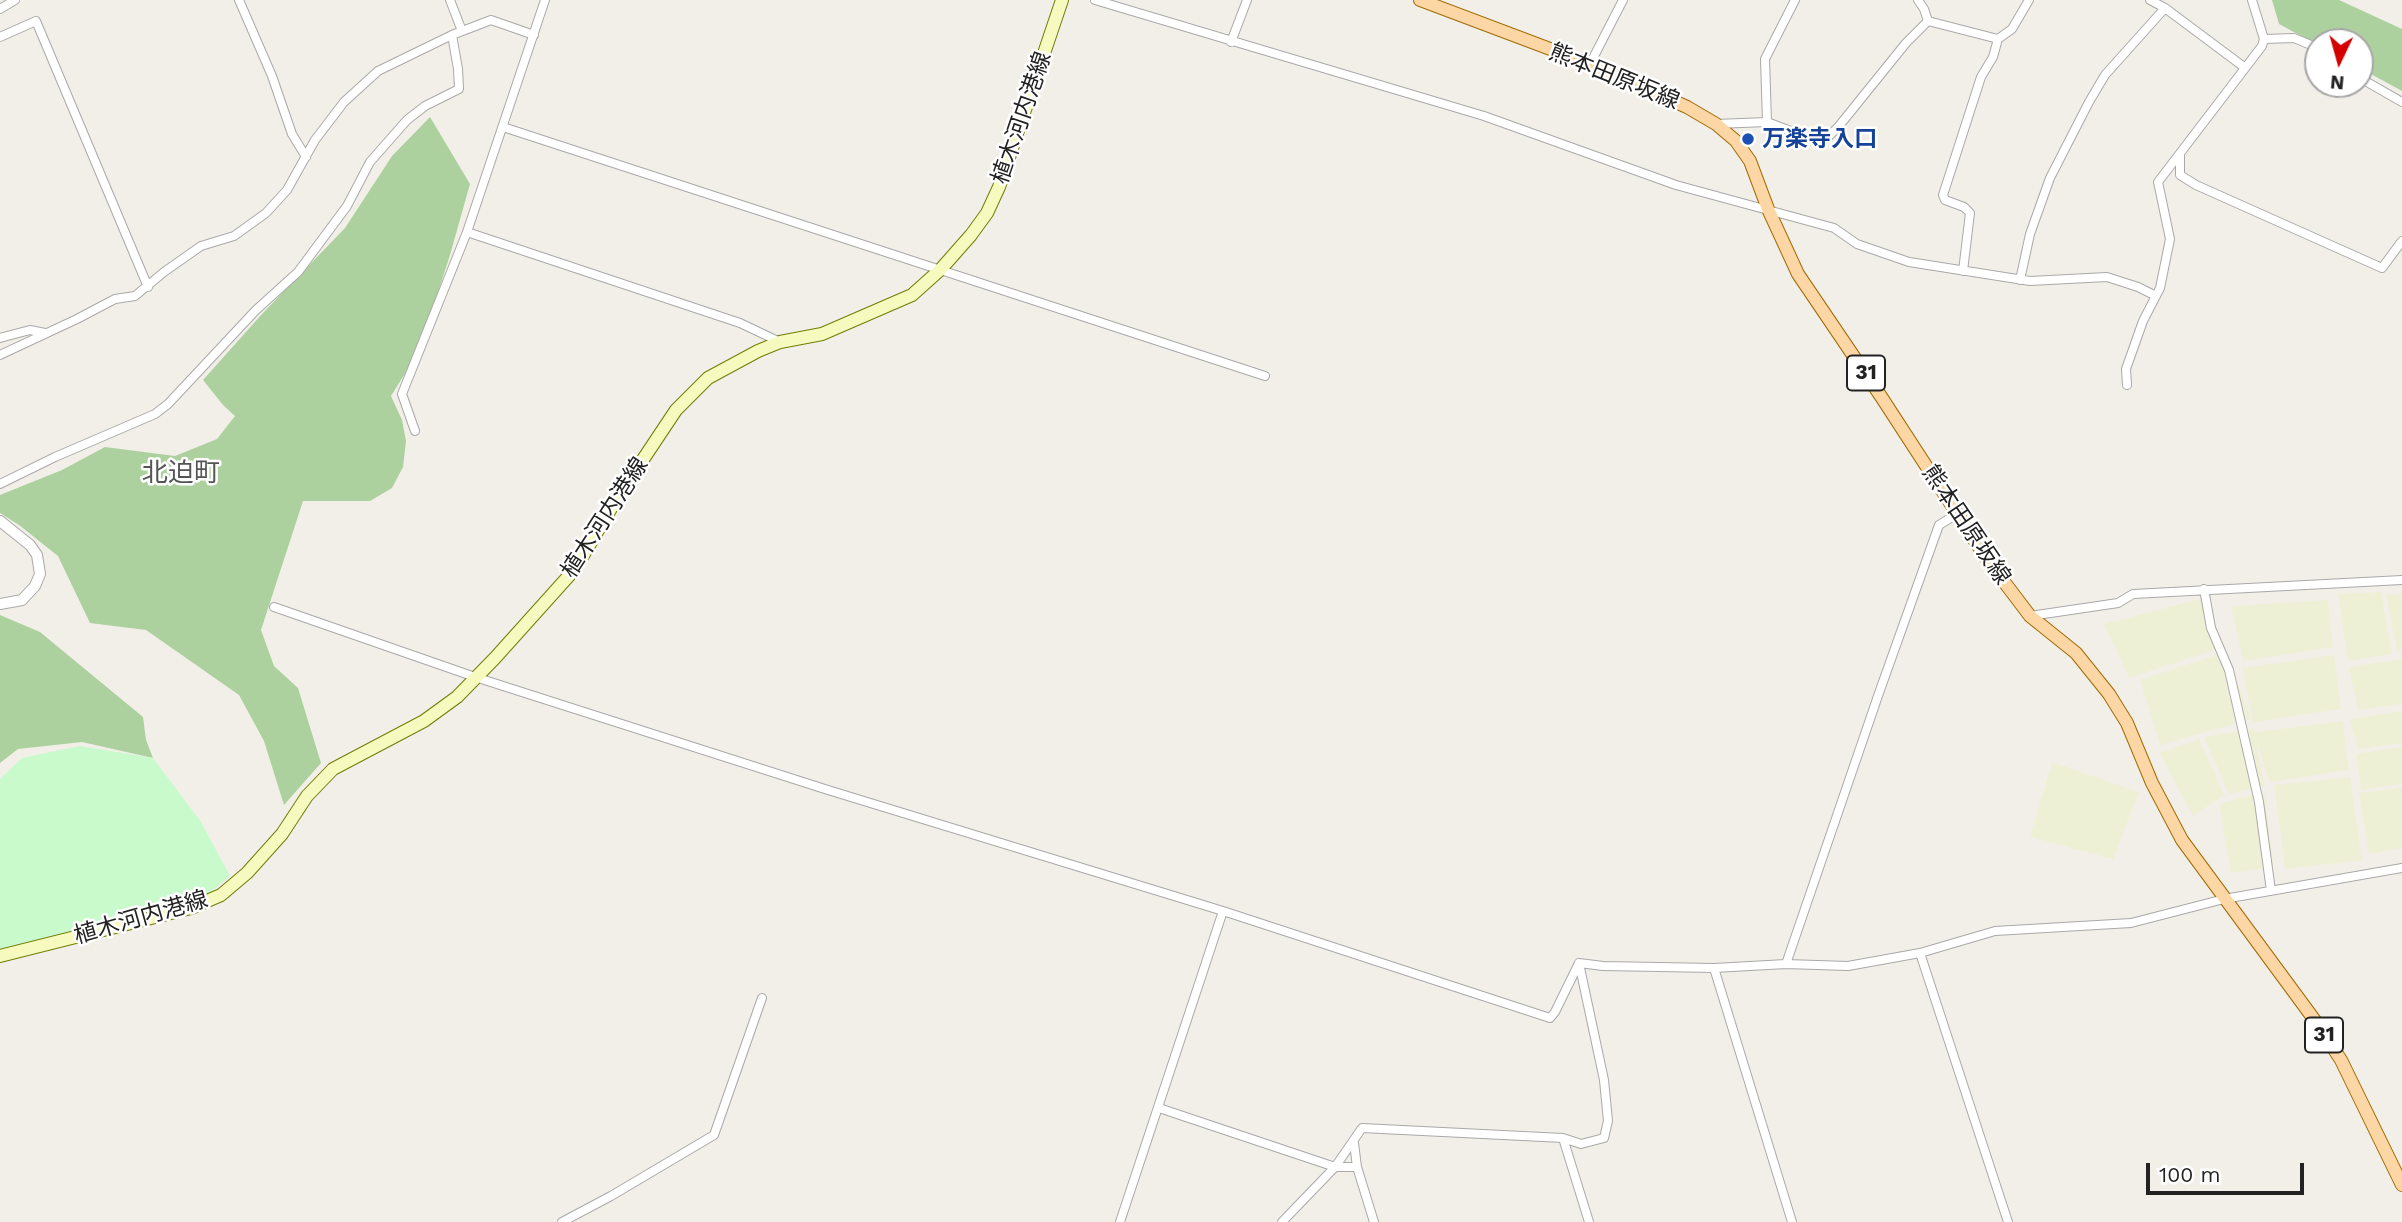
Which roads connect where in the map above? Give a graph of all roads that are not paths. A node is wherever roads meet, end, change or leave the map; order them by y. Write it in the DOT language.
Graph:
graph roads {
  1 [pos="15,0"];
  2 [pos="239,0"];
  3 [pos="450,0"];
  4 [pos="545,0"];
  5 [pos="1062,0"];
  6 [pos="1095,0"];
  7 [pos="1247,0"];
  8 [pos="1420,0"];
  9 [pos="1623,0"];
  10 [pos="1795,0"];
  11 [pos="1918,0"];
  12 [pos="2029,0"];
  13 [pos="2150,0"];
  14 [pos="2252,0"];
  15 [pos="2165,8"];
  16 [pos="0,9"];
  17 [pos="1928,20"];
  18 [pos="462,31"];
  19 [pos="452,35"];
  20 [pos="534,35"];
  21 [pos="0,37"];
  22 [pos="1998,39"];
  23 [pos="2264,39"];
  24 [pos="1231,42"];
  25 [pos="2304,42"];
  26 [pos="1590,64"];
  27 [pos="2244,67"];
  28 [pos="2374,86"];
  29 [pos="2402,103"];
  30 [pos="1767,122"];
  31 [pos="1716,124"];
  32 [pos="503,127"];
  33 [pos="2180,155"];
  34 [pos="306,157"];
  35 [pos="1768,209"];
  36 [pos="467,232"];
  37 [pos="2402,241"];
  38 [pos="941,269"];
  39 [pos="1963,271"];
  40 [pos="2020,280"];
  41 [pos="148,287"];
  42 [pos="2156,296"];
  43 [pos="46,333"];
  44 [pos="0,338"];
  45 [pos="780,342"];
  46 [pos="0,355"];
  47 [pos="1265,376"];
  48 [pos="2127,385"];
  49 [pos="415,431"];
  50 [pos="0,484"];
  51 [pos="1957,514"];
  52 [pos="0,520"];
  53 [pos="2402,580"];
  54 [pos="2204,589"];
  55 [pos="0,604"];
  56 [pos="274,607"];
  57 [pos="2030,616"];
  58 [pos="475,677"];
  59 [pos="2402,868"];
  60 [pos="2271,891"];
  61 [pos="2224,899"];
  62 [pos="1223,911"];
  63 [pos="1920,953"];
  64 [pos="0,956"];
  65 [pos="1579,963"];
  66 [pos="1786,964"];
  67 [pos="1714,968"];
  68 [pos="762,998"];
  69 [pos="1159,1108"];
  70 [pos="1563,1138"];
  71 [pos="1354,1143"];
  72 [pos="1335,1167"];
  73 [pos="1357,1167"];
  74 [pos="2402,1185"];
  75 [pos="562,1222"];
  76 [pos="1121,1222"];
  77 [pos="1282,1222"];
  78 [pos="1374,1222"];
  79 [pos="1589,1222"];
  80 [pos="1792,1222"];
  81 [pos="2008,1222"];
  1 -- 16 [label="street"];
  2 -- 34 [label="street"];
  3 -- 18 [label="street"];
  4 -- 20 [label="street"];
  5 -- 38 [label="main road, 植木河内港線"];
  6 -- 24 [label="street"];
  7 -- 24 [label="street"];
  8 -- 26 [label="main road, 熊本田原坂線 / 31"];
  9 -- 26 [label="street"];
  10 -- 30 [label="street"];
  11 -- 17 [label="street"];
  12 -- 22 [label="street"];
  13 -- 15 [label="street"];
  14 -- 23 [label="street"];
  15 -- 27 [label="street"];
  15 -- 40 [label="street"];
  17 -- 22 [label="street"];
  17 -- 30 [label="street"];
  18 -- 19 [label="street"];
  18 -- 20 [label="street"];
  19 -- 34 [label="street"];
  19 -- 50 [label="street"];
  20 -- 32 [label="street"];
  21 -- 41 [label="street"];
  22 -- 39 [label="street"];
  23 -- 25 [label="street"];
  23 -- 27 [label="street"];
  24 -- 35 [label="street"];
  26 -- 31 [label="main road, 熊本田原坂線 / 31"];
  27 -- 33 [label="street"];
  28 -- 29 [label="street"];
  30 -- 31 [label="street"];
  31 -- 35 [label="main road, 熊本田原坂線 / 31"];
  32 -- 36 [label="street"];
  32 -- 38 [label="street"];
  33 -- 37 [label="street"];
  33 -- 42 [label="street"];
  34 -- 41 [label="street"];
  35 -- 39 [label="street"];
  35 -- 51 [label="main road, 熊本田原坂線 / 31"];
  36 -- 45 [label="street"];
  36 -- 49 [label="street"];
  38 -- 45 [label="main road, 植木河内港線"];
  38 -- 47 [label="street"];
  39 -- 40 [label="street"];
  40 -- 42 [label="street"];
  41 -- 43 [label="street"];
  42 -- 48 [label="street"];
  43 -- 44 [label="street"];
  43 -- 46 [label="street"];
  45 -- 58 [label="main road, 植木河内港線"];
  51 -- 57 [label="main road, 熊本田原坂線 / 31"];
  51 -- 66 [label="street"];
  52 -- 55 [label="street"];
  53 -- 54 [label="street"];
  54 -- 57 [label="street"];
  54 -- 60 [label="street"];
  56 -- 58 [label="street"];
  57 -- 61 [label="main road, 熊本田原坂線 / 31"];
  58 -- 62 [label="street"];
  58 -- 64 [label="main road, 植木河内港線"];
  59 -- 60 [label="street"];
  60 -- 61 [label="street"];
  61 -- 63 [label="street"];
  61 -- 74 [label="main road, 熊本田原坂線 / 31"];
  62 -- 65 [label="street"];
  62 -- 69 [label="street"];
  63 -- 66 [label="street"];
  63 -- 81 [label="street"];
  65 -- 67 [label="street"];
  65 -- 70 [label="street"];
  66 -- 67 [label="street"];
  67 -- 80 [label="street"];
  68 -- 75 [label="street"];
  69 -- 72 [label="street"];
  69 -- 76 [label="street"];
  70 -- 71 [label="street"];
  70 -- 79 [label="street"];
  71 -- 72 [label="street"];
  71 -- 73 [label="street"];
  72 -- 73 [label="street"];
  72 -- 77 [label="street"];
  73 -- 78 [label="street"];
}
